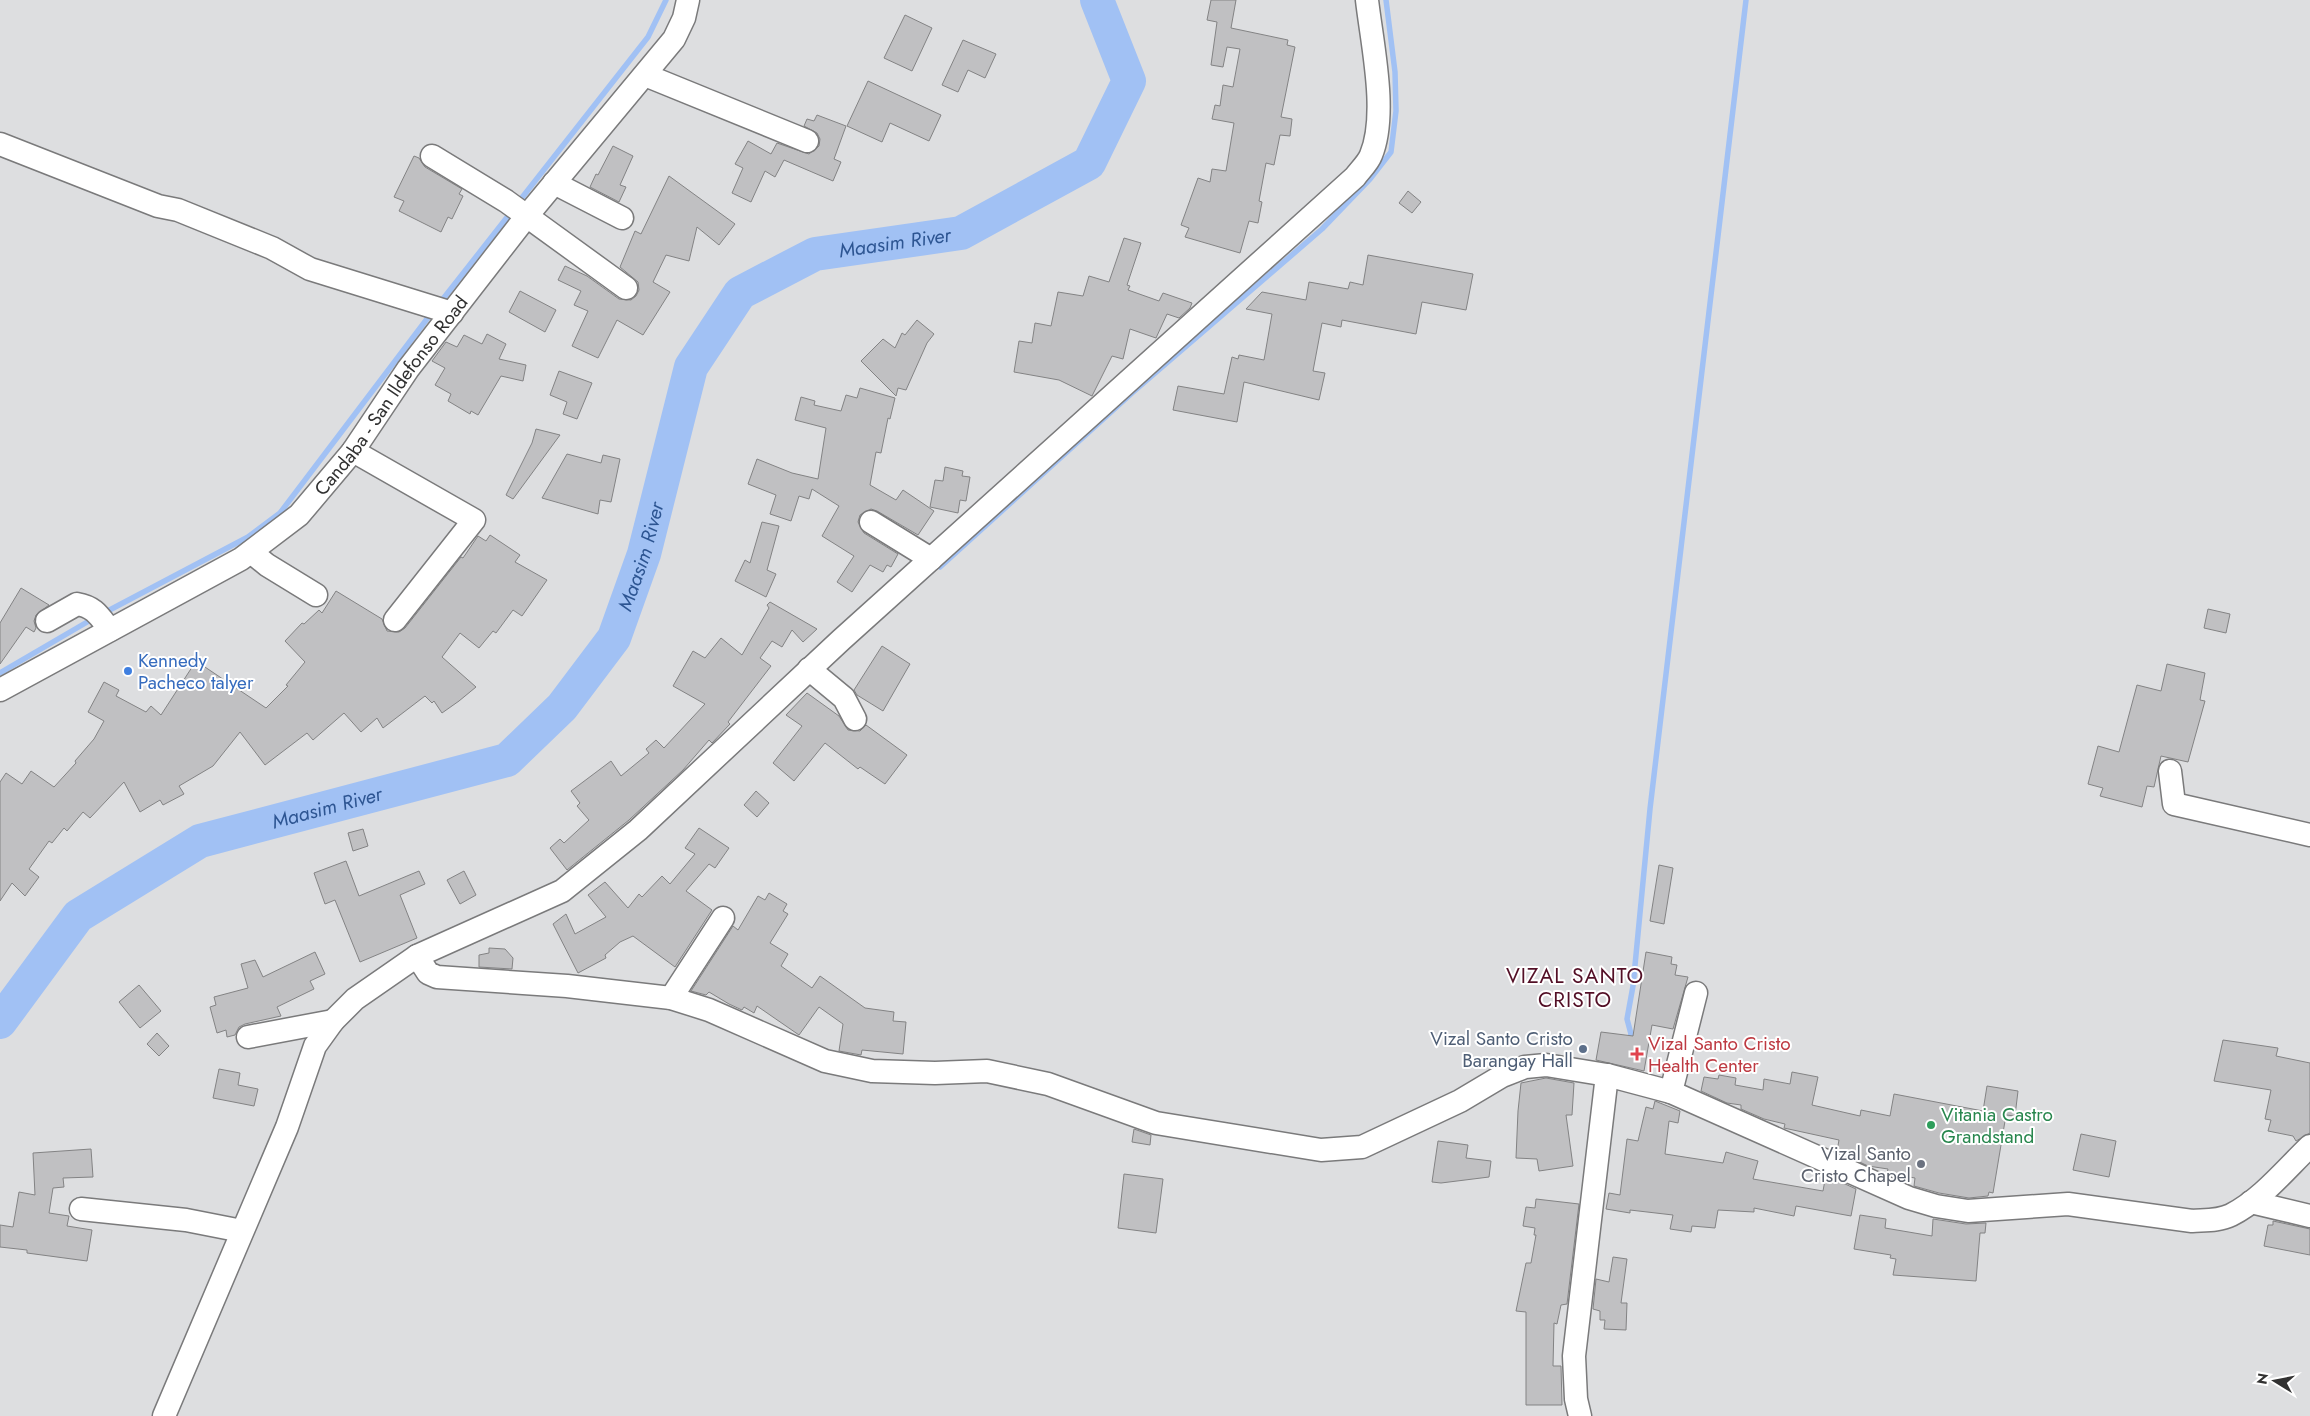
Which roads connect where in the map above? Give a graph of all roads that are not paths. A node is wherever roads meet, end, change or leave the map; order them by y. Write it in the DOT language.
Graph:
graph roads {
  1 [pos="688,0"];
  2 [pos="1367,0"];
  3 [pos="645,75"];
  4 [pos="807,141"];
  5 [pos="0,144"];
  6 [pos="432,156"];
  7 [pos="554,183"];
  8 [pos="517,209"];
  9 [pos="622,218"];
  10 [pos="626,288"];
  11 [pos="446,311"];
  12 [pos="353,451"];
  13 [pos="871,522"];
  14 [pos="251,552"];
  15 [pos="931,559"];
  16 [pos="316,595"];
  17 [pos="103,620"];
  18 [pos="395,620"];
  19 [pos="47,621"];
  20 [pos="809,669"];
  21 [pos="0,690"];
  22 [pos="855,718"];
  23 [pos="2170,771"];
  24 [pos="2310,835"];
  25 [pos="723,918"];
  26 [pos="418,956"];
  27 [pos="1696,993"];
  28 [pos="671,998"];
  29 [pos="333,1021"];
  30 [pos="248,1038"];
  31 [pos="1606,1075"];
  32 [pos="1671,1092"];
  33 [pos="2310,1146"];
  34 [pos="2251,1202"];
  35 [pos="81,1209"];
  36 [pos="2310,1216"];
  37 [pos="242,1231"];
  38 [pos="164,1416"];
  39 [pos="1580,1416"];
  1 -- 3 [label="street, Candaba - San Ildefonso Road"];
  2 -- 15 [label="street"];
  3 -- 4 [label="street"];
  3 -- 7 [label="street, Candaba - San Ildefonso Road"];
  5 -- 11 [label="street"];
  6 -- 8 [label="street"];
  7 -- 8 [label="street, Candaba - San Ildefonso Road"];
  7 -- 9 [label="street"];
  8 -- 10 [label="street"];
  8 -- 11 [label="street, Candaba - San Ildefonso Road"];
  11 -- 12 [label="street, Candaba - San Ildefonso Road"];
  12 -- 14 [label="street, Candaba - San Ildefonso Road"];
  12 -- 18 [label="street"];
  13 -- 15 [label="street"];
  14 -- 16 [label="street"];
  14 -- 17 [label="street, Candaba - San Ildefonso Road"];
  15 -- 20 [label="street"];
  17 -- 19 [label="street"];
  17 -- 21 [label="street, Candaba - San Ildefonso Road"];
  20 -- 22 [label="street"];
  20 -- 26 [label="street"];
  23 -- 24 [label="street"];
  25 -- 28 [label="street"];
  26 -- 28 [label="street"];
  26 -- 29 [label="street"];
  27 -- 32 [label="street"];
  28 -- 31 [label="street"];
  29 -- 30 [label="street"];
  29 -- 37 [label="street"];
  31 -- 32 [label="street"];
  31 -- 39 [label="street"];
  32 -- 34 [label="street"];
  33 -- 34 [label="street"];
  34 -- 36 [label="street"];
  35 -- 37 [label="street"];
  37 -- 38 [label="street"];
}
